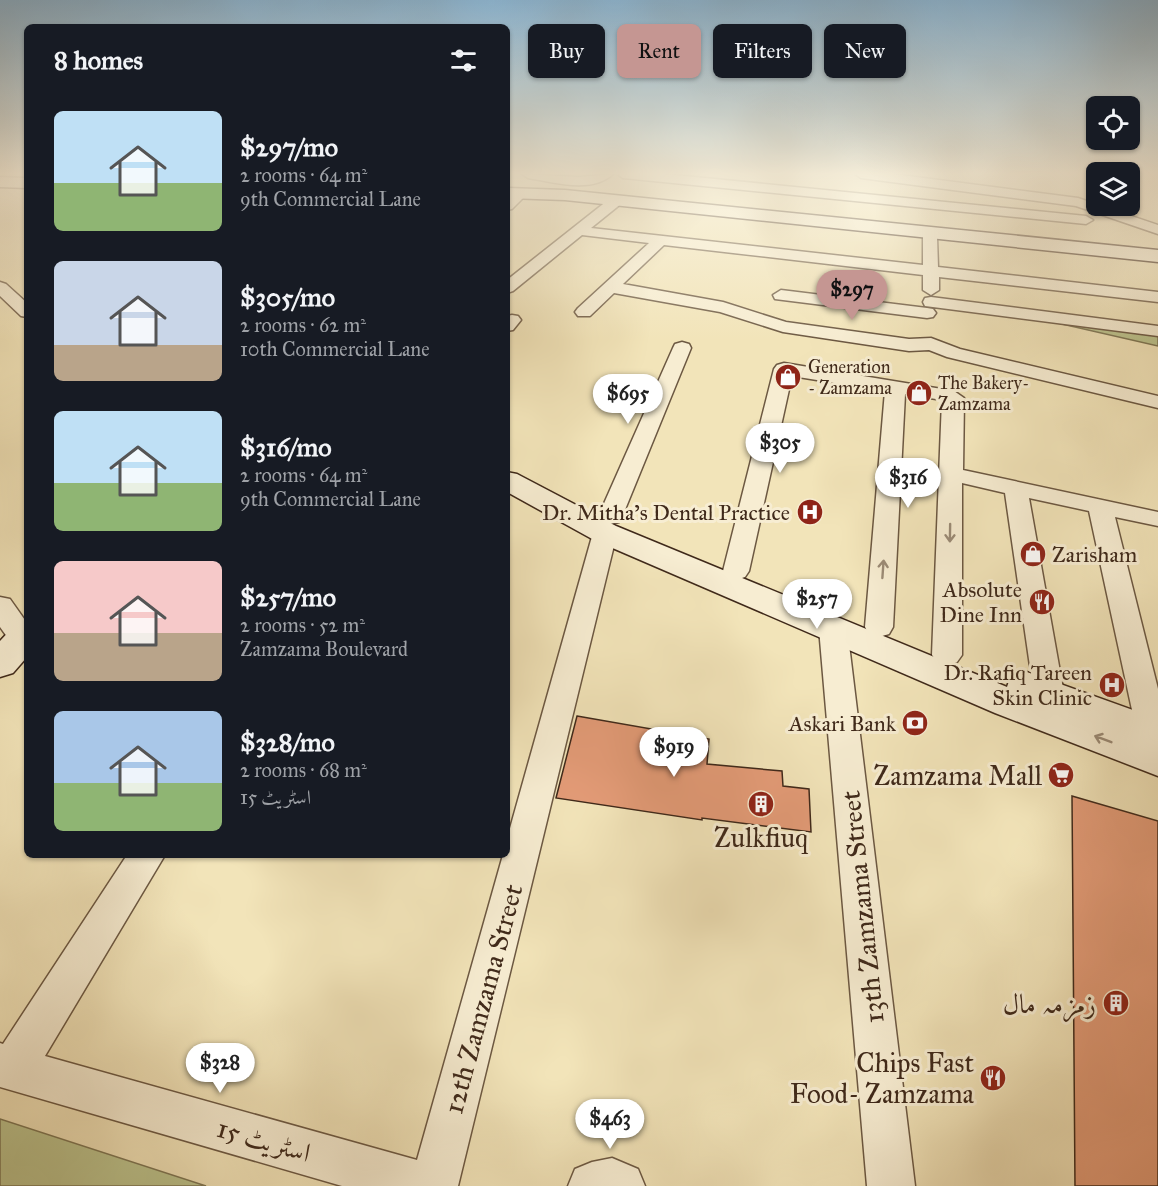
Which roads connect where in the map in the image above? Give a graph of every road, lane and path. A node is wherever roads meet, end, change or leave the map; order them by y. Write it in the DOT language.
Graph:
graph roads {
  1 [pos="873,229"];
  2 [pos="881,229"];
  3 [pos="582,231"];
  4 [pos="930,237"];
  5 [pos="661,240"];
  6 [pos="998,241"];
  7 [pos="796,256"];
  8 [pos="1158,256"];
  9 [pos="1158,261"];
  10 [pos="931,272"];
  11 [pos="510,286"];
  12 [pos="0,287"];
  13 [pos="611,287"];
  14 [pos="1158,297"];
  15 [pos="929,307"];
  16 [pos="24,309"];
  17 [pos="584,312"];
  18 [pos="1027,316"];
  19 [pos="1158,331"];
  20 [pos="931,344"];
  21 [pos="1158,346"];
  22 [pos="682,348"];
  23 [pos="895,387"];
  24 [pos="1158,402"];
  25 [pos="510,460"];
  26 [pos="951,474"];
  27 [pos="510,481"];
  28 [pos="1016,488"];
  29 [pos="1100,506"];
  30 [pos="1158,519"];
  31 [pos="608,525"];
  32 [pos="736,571"];
  33 [pos="16,627"];
  34 [pos="879,627"];
  35 [pos="833,628"];
  36 [pos="947,655"];
  37 [pos="0,664"];
  38 [pos="1049,694"];
  39 [pos="1156,743"];
  40 [pos="145,858"];
  41 [pos="6,1066"];
  42 [pos="424,1186"];
  43 [pos="434,1186"];
  44 [pos="592,1186"];
  45 [pos="621,1186"];
  46 [pos="891,1186"];
  1 -- 4 [label="street"];
  2 -- 6 [label="street"];
  3 -- 5 [label="street"];
  3 -- 11 [label="street"];
  4 -- 6 [label="street"];
  4 -- 10 [label="street"];
  5 -- 7 [label="street"];
  5 -- 13 [label="street"];
  6 -- 8 [label="street"];
  6 -- 9 [label="street"];
  7 -- 10 [label="street"];
  7 -- 15 [label="street"];
  10 -- 14 [label="street"];
  10 -- 15 [label="street"];
  12 -- 16 [label="street"];
  13 -- 17 [label="street"];
  13 -- 20 [label="street"];
  15 -- 18 [label="street"];
  15 -- 20 [label="street"];
  18 -- 19 [label="street"];
  18 -- 21 [label="street"];
  20 -- 24 [label="street"];
  22 -- 31 [label="street, 12th Zamzama Street"];
  23 -- 26 [label="street"];
  23 -- 32 [label="street"];
  34 -- 23 [label="street, one-way"];
  25 -- 31 [label="street"];
  26 -- 28 [label="street"];
  26 -- 36 [label="street, one-way"];
  27 -- 31 [label="street"];
  28 -- 29 [label="street"];
  28 -- 38 [label="street"];
  29 -- 30 [label="street"];
  29 -- 39 [label="street"];
  31 -- 32 [label="street"];
  31 -- 35 [label="street"];
  31 -- 43 [label="street, 12th Zamzama Street"];
  32 -- 34 [label="street"];
  33 -- 37 [label="street"];
  34 -- 36 [label="street"];
  39 -- 35 [label="street, one-way"];
  35 -- 46 [label="street, 13th Zamzama Street"];
  36 -- 38 [label="street"];
  38 -- 39 [label="street"];
  40 -- 41 [label="street"];
  41 -- 42 [label="street, اسٹریٹ 15"];
  44 -- 45 [label="street"];
}
